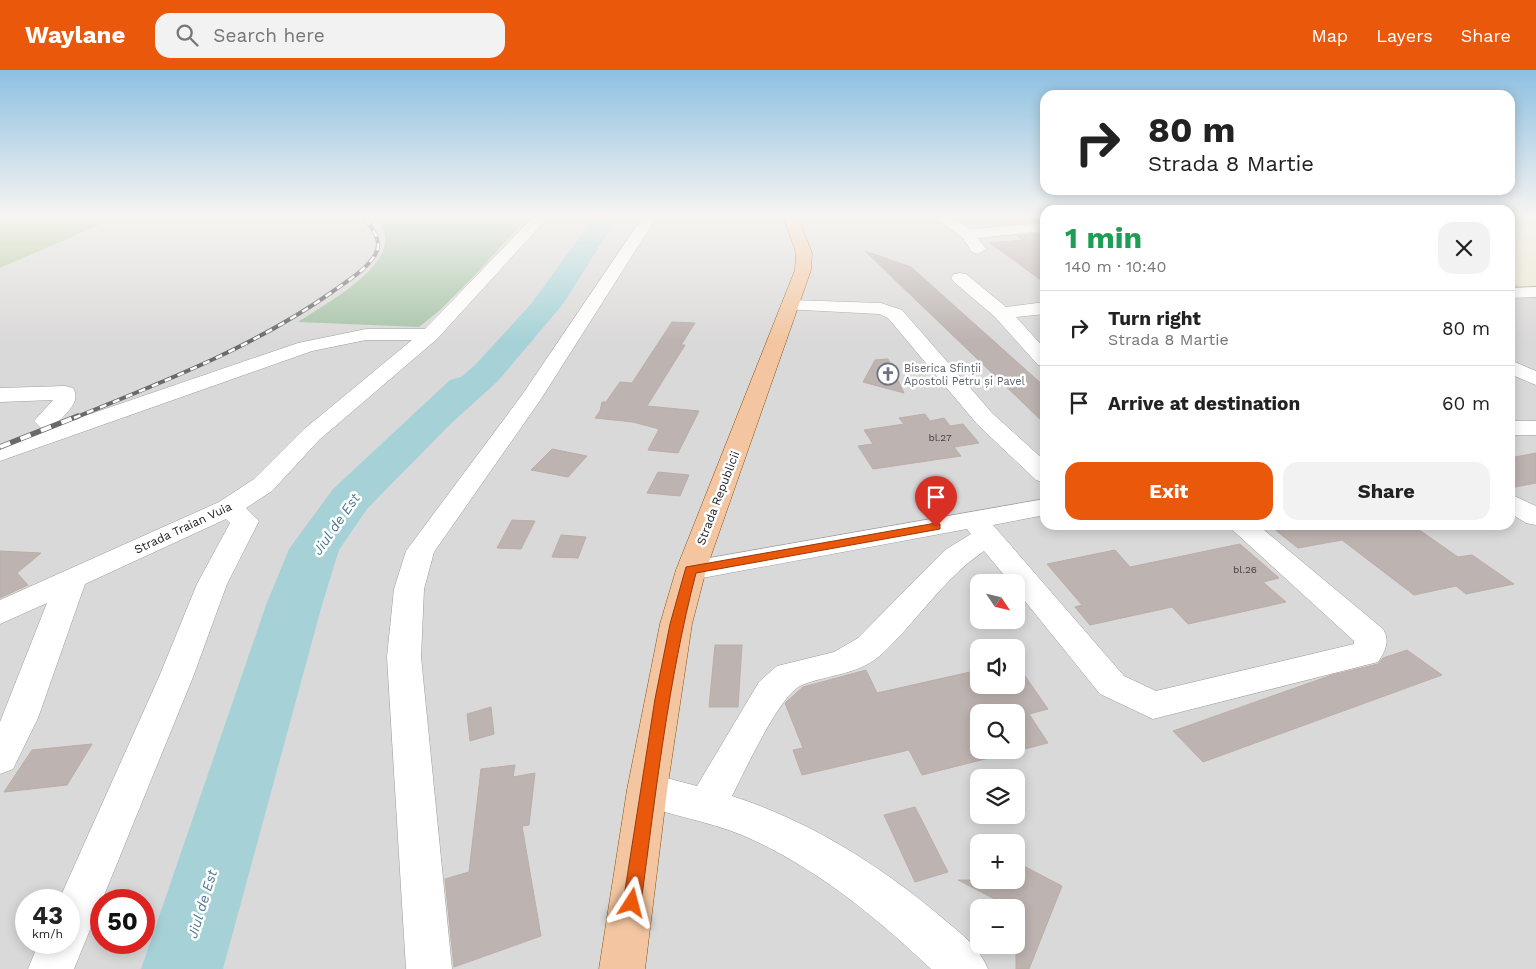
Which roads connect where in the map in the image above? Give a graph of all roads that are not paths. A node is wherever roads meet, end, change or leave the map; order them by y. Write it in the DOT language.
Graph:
graph roads {
  1 [pos="503,257"];
  2 [pos="623,257"];
  3 [pos="804,257"];
  4 [pos="960,278"];
  5 [pos="1536,292"];
  6 [pos="1515,293"];
  7 [pos="790,305"];
  8 [pos="1040,309"];
  9 [pos="1002,313"];
  10 [pos="430,335"];
  11 [pos="1040,355"];
  12 [pos="1515,368"];
  13 [pos="1536,379"];
  14 [pos="0,395"];
  15 [pos="1515,428"];
  16 [pos="1536,428"];
  17 [pos="61,432"];
  18 [pos="0,454"];
  19 [pos="1040,470"];
  20 [pos="1515,505"];
  21 [pos="230,508"];
  22 [pos="1040,509"];
  23 [pos="1536,517"];
  24 [pos="980,528"];
  25 [pos="1247,530"];
  26 [pos="690,570"];
  27 [pos="72,578"];
  28 [pos="0,613"];
  29 [pos="0,758"];
  30 [pos="647,790"];
  31 [pos="706,806"];
  32 [pos="80,902"];
  33 [pos="57,954"];
  34 [pos="51,969"];
  35 [pos="429,969"];
  36 [pos="622,969"];
  37 [pos="965,969"];
  1 -- 10 [label="street, Strada Traian Vuia"];
  2 -- 35 [label="street"];
  3 -- 7 [label="main road, Strada Republicii"];
  4 -- 9 [label="street"];
  5 -- 6 [label="street"];
  7 -- 19 [label="street"];
  7 -- 26 [label="main road, Strada Republicii"];
  8 -- 9 [label="street"];
  9 -- 11 [label="street"];
  10 -- 17 [label="street"];
  10 -- 21 [label="street, Strada Traian Vuia"];
  12 -- 13 [label="street"];
  14 -- 17 [label="street"];
  15 -- 16 [label="street"];
  17 -- 18 [label="street"];
  20 -- 23 [label="street"];
  21 -- 27 [label="street, Strada Traian Vuia"];
  21 -- 32 [label="street"];
  22 -- 24 [label="street"];
  24 -- 25 [label="street"];
  24 -- 26 [label="street"];
  24 -- 31 [label="street"];
  26 -- 30 [label="main road, Strada Republicii"];
  27 -- 28 [label="street, Strada Traian Vuia"];
  27 -- 29 [label="street"];
  30 -- 31 [label="street"];
  30 -- 36 [label="main road, Strada Republicii"];
  31 -- 37 [label="street"];
  33 -- 34 [label="street"];
}
